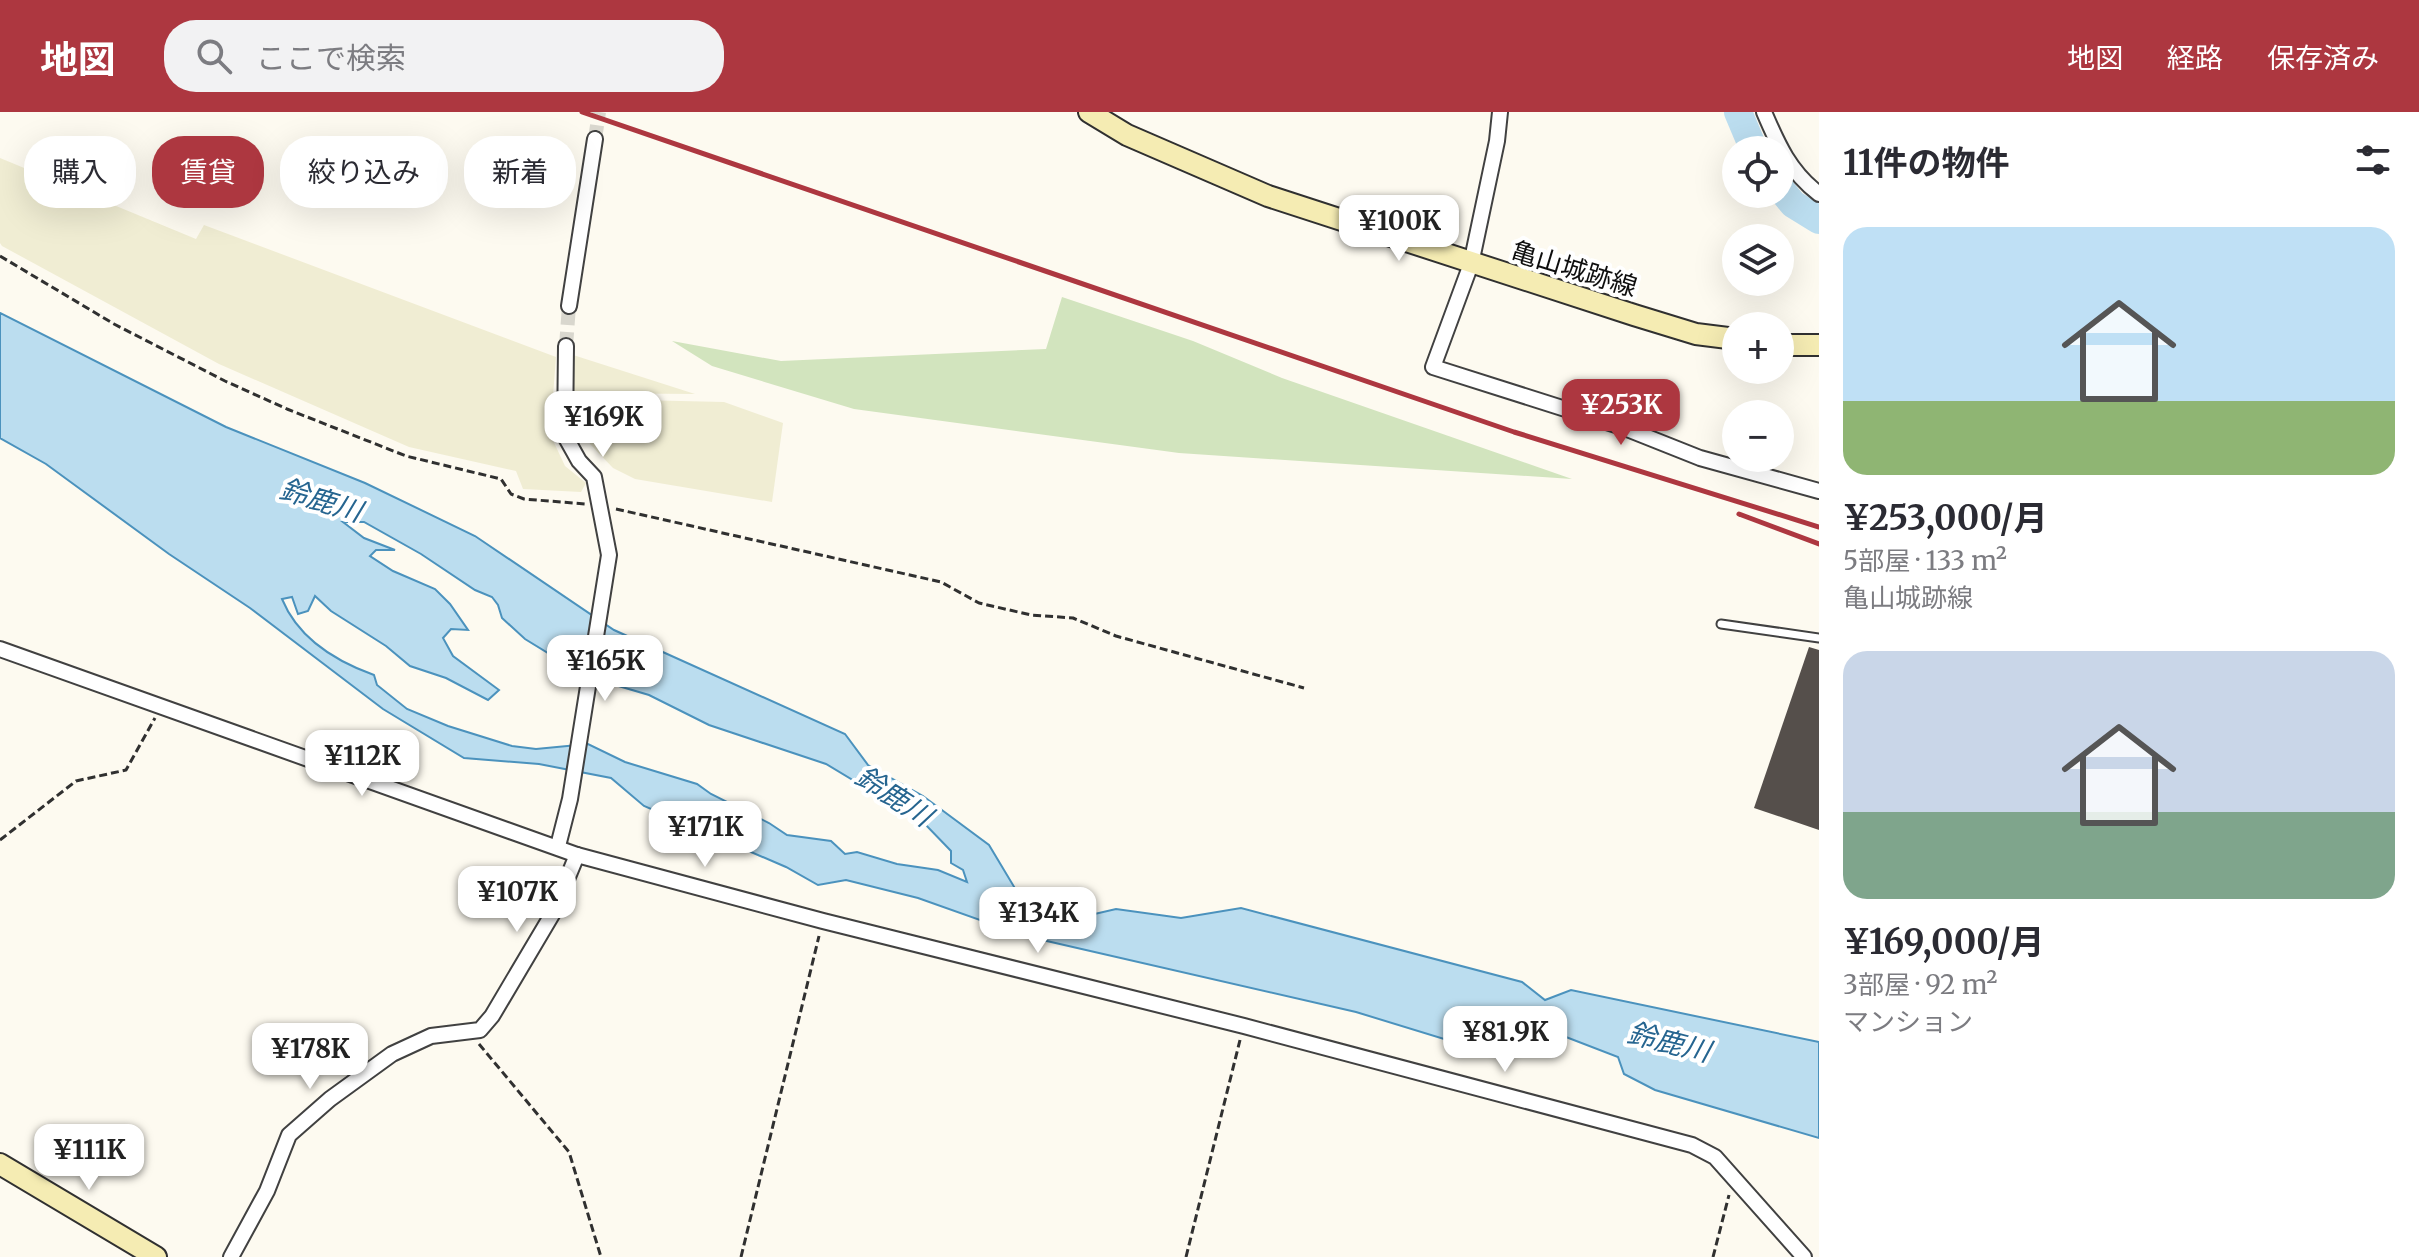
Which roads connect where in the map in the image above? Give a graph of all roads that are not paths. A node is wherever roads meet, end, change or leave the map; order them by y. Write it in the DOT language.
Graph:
graph roads {
  1 [pos="1089,112"];
  2 [pos="1500,112"];
  3 [pos="1764,112"];
  4 [pos="595,139"];
  5 [pos="1819,194"];
  6 [pos="1471,264"];
  7 [pos="569,306"];
  8 [pos="1722,337"];
  9 [pos="1794,345"];
  10 [pos="1819,345"];
  11 [pos="566,346"];
  12 [pos="1819,491"];
  13 [pos="1721,624"];
  14 [pos="1819,638"];
  15 [pos="0,649"];
  16 [pos="558,846"];
  17 [pos="577,855"];
  18 [pos="0,1164"];
  19 [pos="156,1257"];
  20 [pos="231,1257"];
  21 [pos="1804,1257"];
  1 -- 6 [label="main road, 亀山城跡線"];
  2 -- 6 [label="street"];
  3 -- 5 [label="street"];
  4 -- 7 [label="street"];
  6 -- 8 [label="main road, 亀山城跡線"];
  6 -- 12 [label="street"];
  9 -- 10 [label="main road"];
  11 -- 16 [label="street"];
  13 -- 14 [label="lane"];
  15 -- 16 [label="street"];
  16 -- 17 [label="street"];
  17 -- 20 [label="street"];
  17 -- 21 [label="street"];
  18 -- 19 [label="main road"];
}
